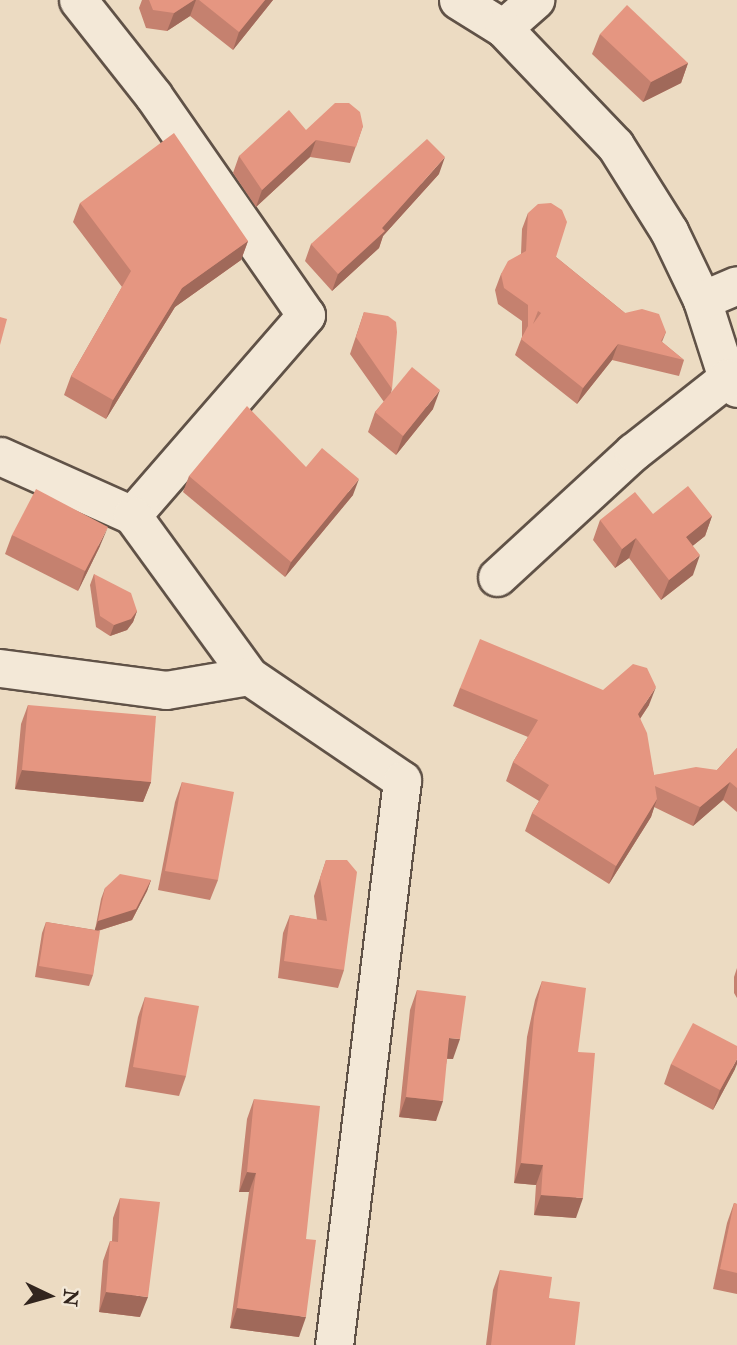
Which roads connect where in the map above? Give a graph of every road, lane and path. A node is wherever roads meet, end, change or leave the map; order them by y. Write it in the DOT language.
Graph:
graph roads {
  1 [pos="78,0"];
  2 [pos="458,0"];
  3 [pos="535,0"];
  4 [pos="503,29"];
  5 [pos="737,285"];
  6 [pos="702,300"];
  7 [pos="732,383"];
  8 [pos="0,456"];
  9 [pos="132,515"];
  10 [pos="497,577"];
  11 [pos="0,668"];
  12 [pos="250,676"];
  13 [pos="334,1345"];
  1 -- 9 [label="street"];
  2 -- 4 [label="street"];
  3 -- 4 [label="street"];
  4 -- 6 [label="street"];
  5 -- 6 [label="street"];
  6 -- 7 [label="street"];
  7 -- 10 [label="street"];
  8 -- 9 [label="street"];
  9 -- 12 [label="street"];
  11 -- 12 [label="street"];
  12 -- 13 [label="street"];
}
